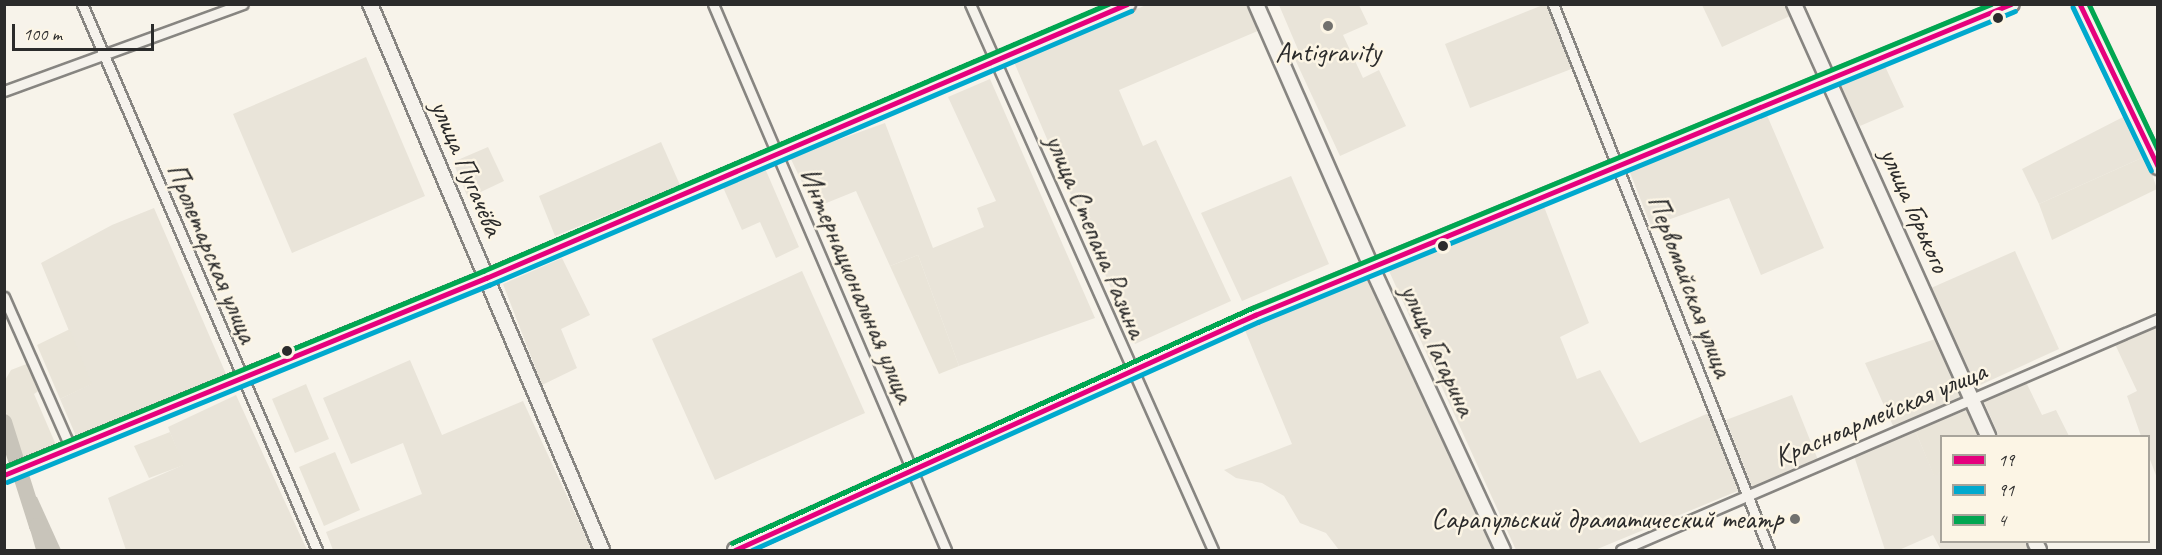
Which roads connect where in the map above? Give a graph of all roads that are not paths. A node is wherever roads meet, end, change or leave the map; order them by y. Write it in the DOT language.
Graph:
graph roads {
  1 [pos="82,4"];
  2 [pos="243,4"];
  3 [pos="370,4"];
  4 [pos="713,4"];
  5 [pos="970,4"];
  6 [pos="1128,4"];
  7 [pos="1256,4"];
  8 [pos="1553,4"];
  9 [pos="1794,4"];
  10 [pos="2012,4"];
  11 [pos="2080,4"];
  12 [pos="104,57"];
  13 [pos="996,61"];
  14 [pos="1828,80"];
  15 [pos="4,91"];
  16 [pos="776,154"];
  17 [pos="1619,167"];
  18 [pos="2157,167"];
  19 [pos="1371,268"];
  20 [pos="486,278"];
  21 [pos="4,297"];
  22 [pos="2157,319"];
  23 [pos="1131,374"];
  24 [pos="242,379"];
  25 [pos="1972,399"];
  26 [pos="1988,435"];
  27 [pos="71,449"];
  28 [pos="913,472"];
  29 [pos="4,475"];
  30 [pos="1747,496"];
  31 [pos="317,550"];
  32 [pos="602,550"];
  33 [pos="735,550"];
  34 [pos="946,550"];
  35 [pos="1213,550"];
  36 [pos="1503,550"];
  37 [pos="1622,550"];
  38 [pos="1769,550"];
  1 -- 12 [label="street, Пролетарская улица"];
  2 -- 12 [label="street"];
  3 -- 20 [label="main road, улица Пугачёва"];
  4 -- 16 [label="street, Интернациональная улица"];
  5 -- 13 [label="street, улица Степана Разина"];
  6 -- 13 [label="main road"];
  7 -- 19 [label="main road, улица Гагарина"];
  8 -- 17 [label="street, Первомайская улица"];
  9 -- 14 [label="main road, улица Горького"];
  10 -- 14 [label="main road"];
  11 -- 18 [label="main road"];
  12 -- 15 [label="street"];
  12 -- 24 [label="street, Пролетарская улица"];
  13 -- 16 [label="main road"];
  13 -- 23 [label="street, улица Степана Разина"];
  14 -- 17 [label="main road"];
  14 -- 25 [label="main road, улица Горького"];
  16 -- 20 [label="main road"];
  16 -- 28 [label="street, Интернациональная улица"];
  17 -- 19 [label="main road"];
  17 -- 30 [label="street, Первомайская улица"];
  19 -- 23 [label="main road"];
  19 -- 36 [label="main road, улица Гагарина"];
  20 -- 24 [label="main road"];
  20 -- 32 [label="main road, улица Пугачёва"];
  21 -- 27 [label="street"];
  22 -- 25 [label="street, Красноармейская улица"];
  23 -- 28 [label="main road"];
  23 -- 35 [label="street, улица Степана Разина"];
  24 -- 27 [label="main road"];
  24 -- 31 [label="street, Пролетарская улица"];
  25 -- 26 [label="main road, улица Горького"];
  25 -- 30 [label="street, Красноармейская улица"];
  27 -- 29 [label="main road"];
  28 -- 33 [label="main road"];
  28 -- 34 [label="street, Интернациональная улица"];
  30 -- 37 [label="street, Красноармейская улица"];
  30 -- 38 [label="street, Первомайская улица"];
}
